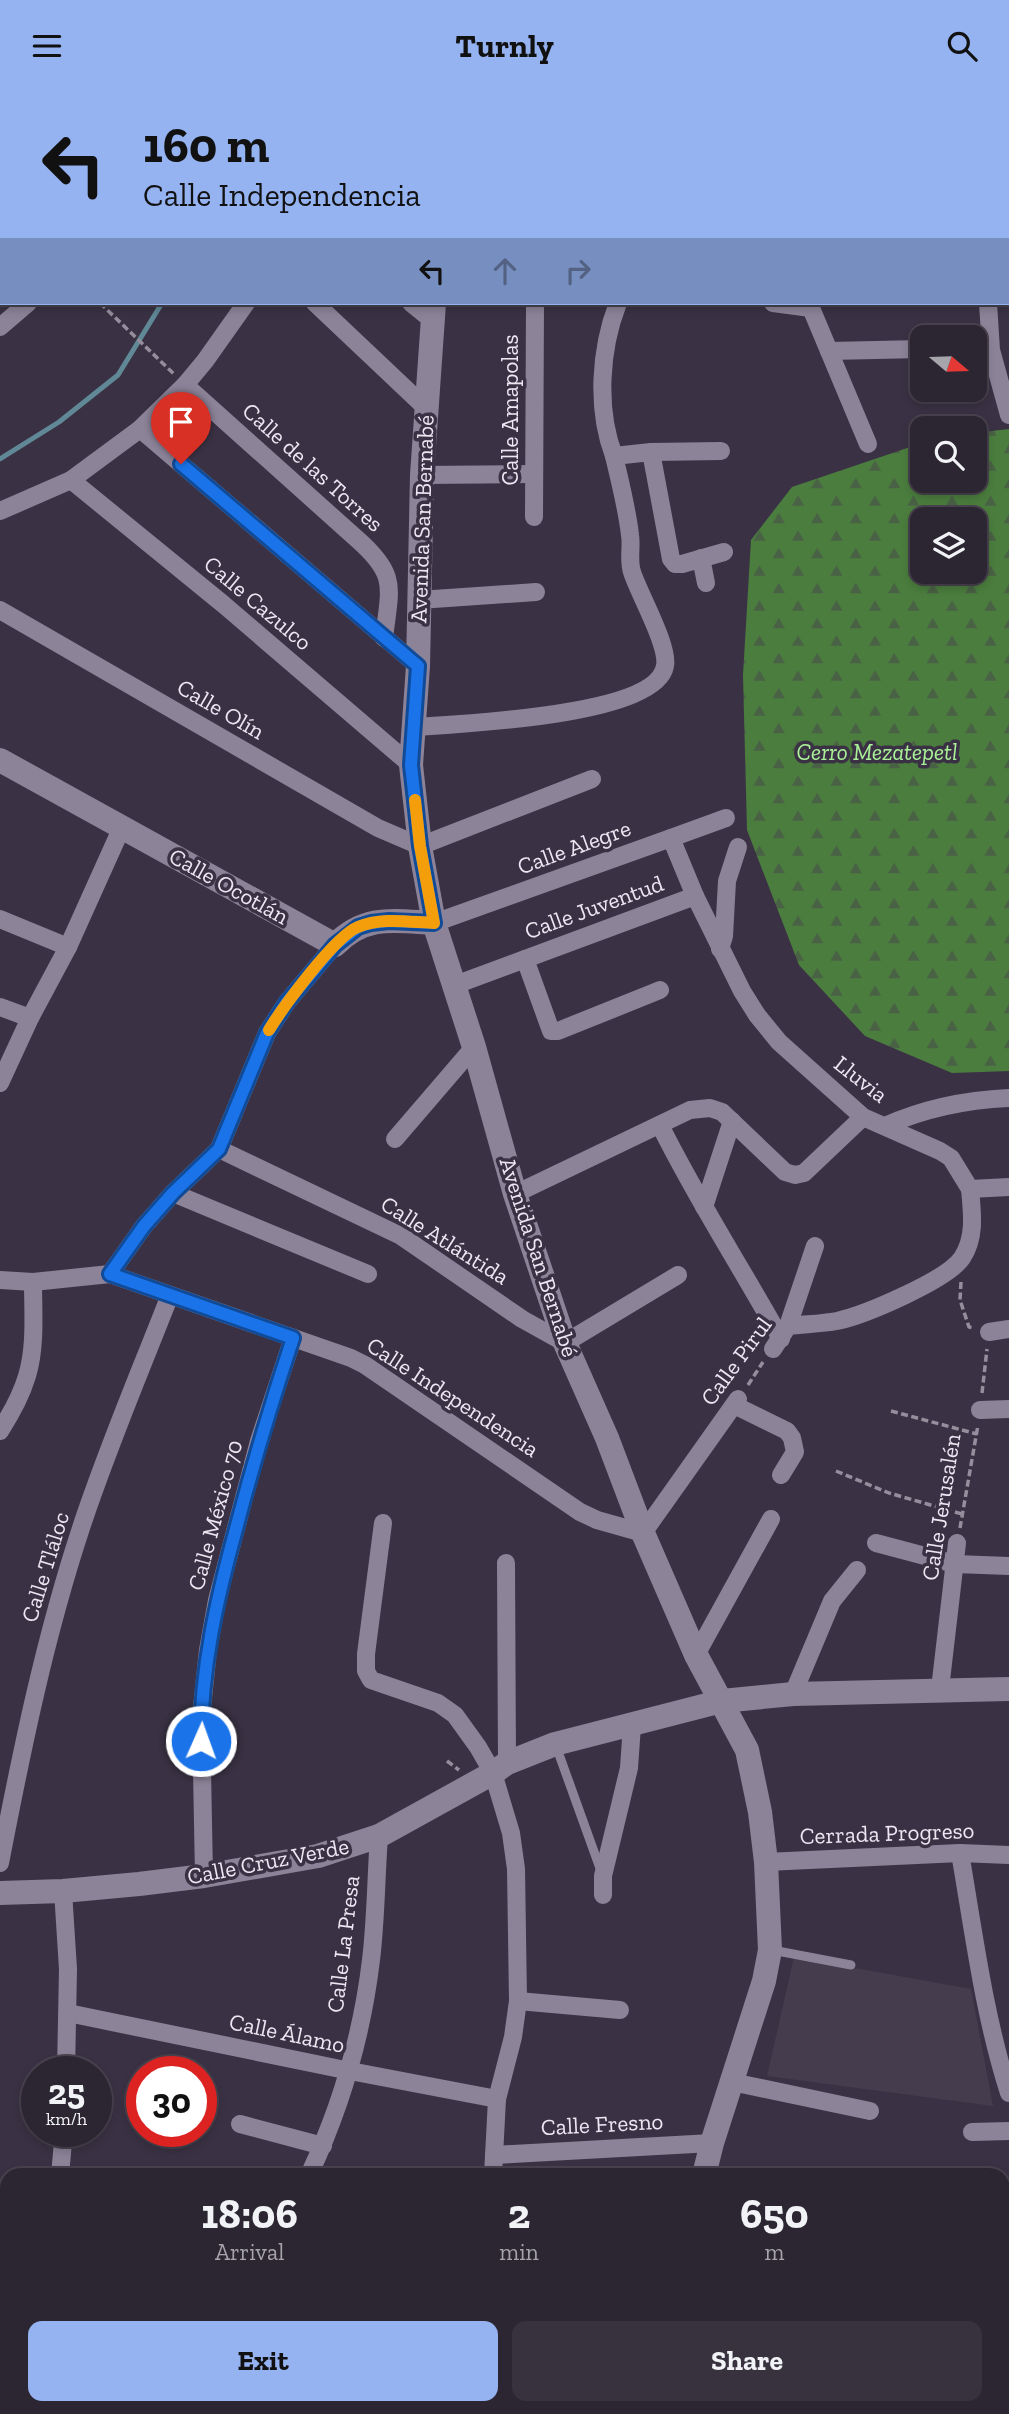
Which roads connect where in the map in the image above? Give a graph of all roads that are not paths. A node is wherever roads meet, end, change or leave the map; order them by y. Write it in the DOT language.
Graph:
graph roads {
  1 [pos="26,305"];
  2 [pos="245,305"];
  3 [pos="317,305"];
  4 [pos="416,305"];
  5 [pos="535,305"];
  6 [pos="618,305"];
  7 [pos="988,305"];
  8 [pos="812,306"];
  9 [pos="433,311"];
  10 [pos="986,325"];
  11 [pos="0,327"];
  12 [pos="910,349"];
  13 [pos="829,351"];
  14 [pos="987,360"];
  15 [pos="185,385"];
  16 [pos="426,408"];
  17 [pos="1009,415"];
  18 [pos="140,429"];
  19 [pos="869,444"];
  20 [pos="722,451"];
  21 [pos="651,452"];
  22 [pos="614,456"];
  23 [pos="533,474"];
  24 [pos="422,475"];
  25 [pos="71,479"];
  26 [pos="0,511"];
  27 [pos="534,517"];
  28 [pos="723,552"];
  29 [pos="701,558"];
  30 [pos="706,583"];
  31 [pos="536,592"];
  32 [pos="419,600"];
  33 [pos="0,610"];
  34 [pos="384,638"];
  35 [pos="418,666"];
  36 [pos="415,727"];
  37 [pos="0,760"];
  38 [pos="411,765"];
  39 [pos="592,779"];
  40 [pos="726,818"];
  41 [pos="122,827"];
  42 [pos="671,838"];
  43 [pos="420,846"];
  44 [pos="738,847"];
  45 [pos="695,896"];
  46 [pos="0,919"];
  47 [pos="434,923"];
  48 [pos="335,945"];
  49 [pos="68,947"];
  50 [pos="720,949"];
  51 [pos="525,959"];
  52 [pos="455,985"];
  53 [pos="660,991"];
  54 [pos="0,1007"];
  55 [pos="30,1018"];
  56 [pos="474,1047"];
  57 [pos="0,1083"];
  58 [pos="1009,1098"];
  59 [pos="863,1117"];
  60 [pos="732,1121"];
  61 [pos="660,1125"];
  62 [pos="885,1126"];
  63 [pos="395,1139"];
  64 [pos="219,1149"];
  65 [pos="1009,1187"];
  66 [pos="970,1189"];
  67 [pos="173,1193"];
  68 [pos="515,1194"];
  69 [pos="704,1207"];
  70 [pos="816,1246"];
  71 [pos="110,1274"];
  72 [pos="368,1274"];
  73 [pos="678,1275"];
  74 [pos="0,1280"];
  75 [pos="33,1282"];
  76 [pos="170,1295"];
  77 [pos="1009,1329"];
  78 [pos="989,1332"];
  79 [pos="293,1338"];
  80 [pos="780,1338"];
  81 [pos="565,1343"];
  82 [pos="1009,1409"];
  83 [pos="980,1410"];
  84 [pos="0,1431"];
  85 [pos="781,1475"];
  86 [pos="771,1519"];
  87 [pos="383,1523"];
  88 [pos="643,1533"];
  89 [pos="876,1543"];
  90 [pos="957,1543"];
  91 [pos="506,1563"];
  92 [pos="955,1564"];
  93 [pos="1009,1566"];
  94 [pos="858,1570"];
  95 [pos="696,1655"];
  96 [pos="940,1689"];
  97 [pos="1009,1689"];
  98 [pos="793,1694"];
  99 [pos="722,1701"];
  100 [pos="632,1725"];
  101 [pos="555,1744"];
  102 [pos="500,1768"];
  103 [pos="379,1836"];
  104 [pos="960,1853"];
  105 [pos="1009,1855"];
  106 [pos="766,1862"];
  107 [pos="0,1863"];
  108 [pos="204,1876"];
  109 [pos="603,1876"];
  110 [pos="63,1891"];
  111 [pos="0,1893"];
  112 [pos="603,1895"];
  113 [pos="770,1950"];
  114 [pos="851,1965"];
  115 [pos="518,2001"];
  116 [pos="620,2010"];
  117 [pos="68,2013"];
  118 [pos="1003,2055"];
  119 [pos="67,2056"];
  120 [pos="350,2071"];
  121 [pos="732,2082"];
  122 [pos="1009,2093"];
  123 [pos="497,2099"];
  124 [pos="870,2111"];
  125 [pos="240,2124"];
  126 [pos="972,2131"];
  127 [pos="1009,2131"];
  128 [pos="712,2143"];
  129 [pos="323,2145"];
  130 [pos="63,2147"];
  131 [pos="494,2155"];
  132 [pos="61,2168"];
  133 [pos="312,2168"];
  134 [pos="493,2168"];
  135 [pos="706,2168"];
  1 -- 11 [label="street"];
  2 -- 15 [label="street"];
  3 -- 16 [label="street"];
  4 -- 9 [label="street"];
  5 -- 23 [label="street, Calle Amapolas"];
  6 -- 22 [label="street"];
  7 -- 10 [label="street"];
  8 -- 13 [label="street"];
  9 -- 16 [label="main road, Avenida San Bernabé"];
  12 -- 13 [label="street"];
  13 -- 19 [label="street"];
  14 -- 17 [label="street"];
  15 -- 18 [label="street"];
  15 -- 34 [label="street, Calle de las Torres"];
  16 -- 24 [label="main road, Avenida San Bernabé"];
  18 -- 25 [label="street"];
  18 -- 34 [label="street"];
  20 -- 21 [label="street"];
  21 -- 22 [label="street"];
  21 -- 29 [label="street"];
  22 -- 36 [label="street"];
  23 -- 24 [label="street"];
  23 -- 27 [label="street, Calle Amapolas"];
  24 -- 32 [label="main road, Avenida San Bernabé"];
  25 -- 26 [label="street"];
  25 -- 38 [label="street, Calle Cazulco"];
  28 -- 29 [label="street"];
  29 -- 30 [label="street"];
  31 -- 32 [label="street"];
  32 -- 35 [label="main road, Avenida San Bernabé"];
  33 -- 43 [label="street, Calle Olín"];
  34 -- 35 [label="street"];
  35 -- 36 [label="main road, Avenida San Bernabé"];
  36 -- 38 [label="main road, Avenida San Bernabé"];
  37 -- 41 [label="main road, Calle Ocotlán"];
  38 -- 43 [label="main road, Avenida San Bernabé"];
  39 -- 43 [label="street"];
  40 -- 42 [label="street, Calle Alegre"];
  41 -- 48 [label="main road, Calle Ocotlán"];
  41 -- 49 [label="street"];
  42 -- 45 [label="street"];
  42 -- 47 [label="street, Calle Alegre"];
  43 -- 47 [label="main road, Avenida San Bernabé"];
  44 -- 50 [label="street"];
  45 -- 50 [label="street, Calle Juventud"];
  45 -- 51 [label="street, Calle Juventud"];
  46 -- 49 [label="street"];
  47 -- 48 [label="main road"];
  47 -- 52 [label="main road, Avenida San Bernabé"];
  48 -- 64 [label="street"];
  49 -- 55 [label="street"];
  50 -- 59 [label="street, Lluvia"];
  51 -- 52 [label="street, Calle Juventud"];
  51 -- 53 [label="street"];
  52 -- 56 [label="main road, Avenida San Bernabé"];
  54 -- 55 [label="street"];
  55 -- 57 [label="street"];
  56 -- 63 [label="street"];
  56 -- 68 [label="main road, Avenida San Bernabé"];
  58 -- 62 [label="street"];
  59 -- 60 [label="street"];
  59 -- 62 [label="street, Lluvia"];
  60 -- 61 [label="street"];
  60 -- 69 [label="street"];
  61 -- 68 [label="street"];
  61 -- 69 [label="street"];
  62 -- 66 [label="street, Lluvia"];
  64 -- 67 [label="street"];
  64 -- 81 [label="street, Calle Atlántida"];
  65 -- 66 [label="street"];
  66 -- 80 [label="street, Calle Pirul"];
  67 -- 71 [label="street"];
  67 -- 72 [label="street"];
  68 -- 81 [label="main road, Avenida San Bernabé"];
  69 -- 80 [label="street"];
  70 -- 80 [label="street"];
  71 -- 75 [label="street"];
  71 -- 76 [label="street, Calle Independencia"];
  73 -- 81 [label="street"];
  74 -- 75 [label="street"];
  75 -- 84 [label="street"];
  76 -- 79 [label="street, Calle Independencia"];
  76 -- 107 [label="street, Calle Tláloc"];
  77 -- 78 [label="street"];
  79 -- 88 [label="street, Calle Independencia"];
  79 -- 108 [label="street, Calle México 70"];
  81 -- 88 [label="main road, Avenida San Bernabé"];
  82 -- 83 [label="street"];
  85 -- 88 [label="street, Calle Pirul"];
  86 -- 95 [label="street"];
  87 -- 102 [label="street"];
  88 -- 95 [label="main road, Avenida San Bernabé"];
  89 -- 92 [label="street"];
  90 -- 92 [label="street, Calle Jerusalén"];
  91 -- 102 [label="street"];
  92 -- 93 [label="street"];
  92 -- 96 [label="street, Calle Jerusalén"];
  94 -- 98 [label="street"];
  95 -- 99 [label="main road, Avenida San Bernabé"];
  96 -- 97 [label="main road, Calle Cruz Verde"];
  96 -- 98 [label="main road, Calle Cruz Verde"];
  98 -- 99 [label="main road, Calle Cruz Verde"];
  99 -- 100 [label="main road, Calle Cruz Verde"];
  99 -- 106 [label="main road, Avenida San Bernabé"];
  100 -- 101 [label="main road, Calle Cruz Verde"];
  100 -- 109 [label="street"];
  101 -- 102 [label="main road, Calle Cruz Verde"];
  101 -- 109 [label="lane"];
  102 -- 103 [label="main road, Calle Cruz Verde"];
  102 -- 115 [label="street"];
  103 -- 108 [label="main road, Calle Cruz Verde"];
  103 -- 120 [label="street, Calle La Presa"];
  104 -- 105 [label="street, Cerrada Progreso"];
  104 -- 106 [label="street, Cerrada Progreso"];
  104 -- 118 [label="street"];
  106 -- 113 [label="main road, Avenida San Bernabé"];
  108 -- 110 [label="main road, Calle Cruz Verde"];
  109 -- 112 [label="street"];
  110 -- 111 [label="main road, Calle Cruz Verde"];
  110 -- 117 [label="street"];
  113 -- 114 [label="lane"];
  113 -- 121 [label="main road, Avenida San Bernabé"];
  115 -- 116 [label="street"];
  115 -- 123 [label="street"];
  117 -- 119 [label="street"];
  117 -- 120 [label="street, Calle Álamo"];
  118 -- 122 [label="street"];
  120 -- 123 [label="street, Calle Álamo"];
  120 -- 129 [label="street, Calle La Presa"];
  121 -- 124 [label="street"];
  121 -- 128 [label="main road, Avenida San Bernabé"];
  123 -- 131 [label="street"];
  125 -- 129 [label="street"];
  126 -- 127 [label="street"];
  128 -- 131 [label="street, Calle Fresno"];
  128 -- 135 [label="main road, Avenida San Bernabé"];
  129 -- 133 [label="street, Calle La Presa"];
  130 -- 132 [label="street"];
  131 -- 134 [label="street"];
}
